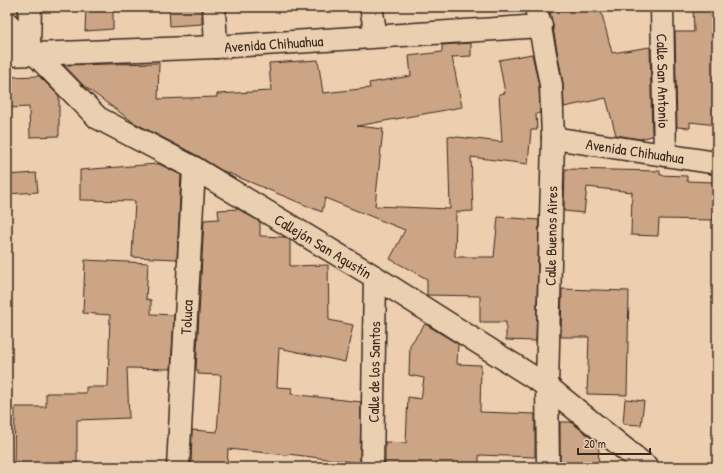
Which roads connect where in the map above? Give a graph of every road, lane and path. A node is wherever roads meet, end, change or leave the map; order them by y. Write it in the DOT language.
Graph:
graph roads {
  1 [pos="30,7"];
  2 [pos="214,7"];
  3 [pos="371,7"];
  4 [pos="662,7"];
  5 [pos="538,16"];
  6 [pos="7,22"];
  7 [pos="376,36"];
  8 [pos="216,47"];
  9 [pos="32,50"];
  10 [pos="7,55"];
  11 [pos="553,138"];
  12 [pos="665,155"];
  13 [pos="717,163"];
  14 [pos="194,168"];
  15 [pos="375,278"];
  16 [pos="547,386"];
  17 [pos="178,467"];
  18 [pos="372,467"];
  19 [pos="548,467"];
  20 [pos="647,467"];
  1 -- 9 [label="street"];
  2 -- 8 [label="street"];
  3 -- 7 [label="street"];
  4 -- 12 [label="street, Calle San Antonio"];
  5 -- 7 [label="street, Avenida Chihuahua"];
  5 -- 11 [label="street, Calle Buenos Aires"];
  6 -- 9 [label="street, Callejón San Agustín"];
  7 -- 8 [label="street, Avenida Chihuahua"];
  8 -- 9 [label="street, Avenida Chihuahua"];
  9 -- 10 [label="street, Avenida Chihuahua"];
  9 -- 14 [label="street, Callejón San Agustín"];
  11 -- 12 [label="street, Avenida Chihuahua"];
  11 -- 16 [label="street, Calle Buenos Aires"];
  12 -- 13 [label="street, Avenida Chihuahua"];
  14 -- 15 [label="street, Callejón San Agustín"];
  14 -- 17 [label="street, Toluca"];
  15 -- 16 [label="street, Callejón San Agustín"];
  15 -- 18 [label="street, Calle de los Santos"];
  16 -- 19 [label="street, Calle Buenos Aires"];
  16 -- 20 [label="street, Callejón San Agustín"];
}
